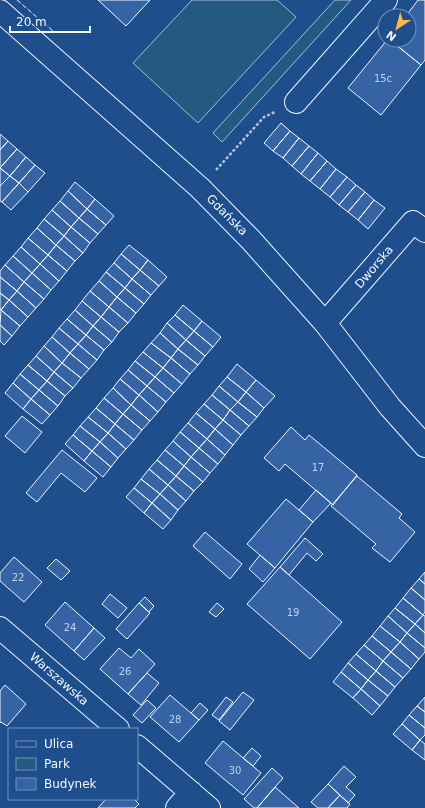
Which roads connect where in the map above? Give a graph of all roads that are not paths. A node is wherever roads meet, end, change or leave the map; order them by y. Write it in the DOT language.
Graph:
graph roads {
  1 [pos="386,0"];
  2 [pos="0,11"];
  3 [pos="296,102"];
  4 [pos="425,231"];
  5 [pos="325,323"];
  6 [pos="425,446"];
  7 [pos="0,628"];
  8 [pos="117,728"];
  9 [pos="138,747"];
  10 [pos="191,792"];
  11 [pos="177,808"];
  12 [pos="210,808"];
  1 -- 3 [label="street"];
  2 -- 5 [label="street, Gdańska"];
  4 -- 5 [label="street, Dworska"];
  5 -- 6 [label="street, Gdańska"];
  7 -- 8 [label="street, Warszawska"];
  9 -- 10 [label="street"];
  10 -- 11 [label="street"];
  10 -- 12 [label="street"];
}
